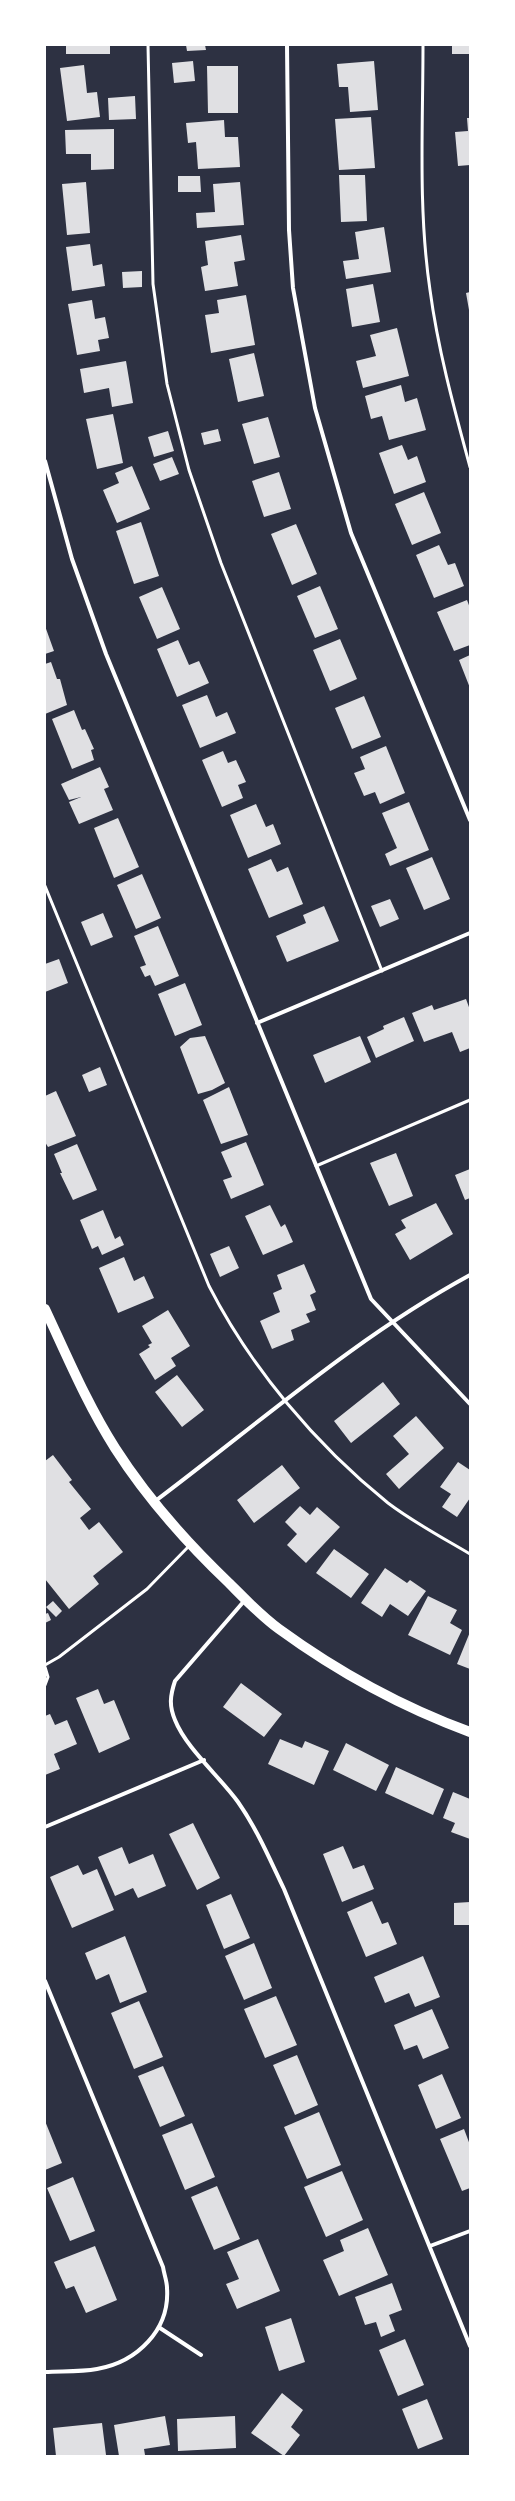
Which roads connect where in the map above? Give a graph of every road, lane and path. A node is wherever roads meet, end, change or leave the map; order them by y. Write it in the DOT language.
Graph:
graph roads {
  1 [pos="148,45"];
  2 [pos="287,45"];
  3 [pos="423,45"];
  4 [pos="45,461"];
  5 [pos="470,467"];
  6 [pos="470,820"];
  7 [pos="45,886"];
  8 [pos="470,933"];
  9 [pos="382,971"];
  10 [pos="257,1023"];
  11 [pos="470,1100"];
  12 [pos="316,1166"];
  13 [pos="470,1275"];
  14 [pos="45,1309"];
  15 [pos="392,1321"];
  16 [pos="287,1400"];
  17 [pos="470,1404"];
  18 [pos="153,1502"];
  19 [pos="190,1545"];
  20 [pos="470,1554"];
  21 [pos="246,1600"];
  22 [pos="45,1666"];
  23 [pos="45,1685"];
  24 [pos="470,1732"];
  25 [pos="204,1760"];
  26 [pos="45,1827"];
  27 [pos="45,1981"];
  28 [pos="470,2232"];
  29 [pos="430,2246"];
  30 [pos="160,2328"];
  31 [pos="470,2346"];
  32 [pos="201,2355"];
  33 [pos="45,2372"];
  1 -- 9 [label="lane"];
  2 -- 6 [label="street"];
  3 -- 5 [label="lane"];
  4 -- 10 [label="street"];
  7 -- 16 [label="lane"];
  8 -- 9 [label="street"];
  9 -- 10 [label="street"];
  10 -- 12 [label="street"];
  11 -- 12 [label="lane"];
  12 -- 15 [label="street"];
  13 -- 15 [label="street"];
  14 -- 18 [label="main road"];
  15 -- 16 [label="street"];
  15 -- 17 [label="street"];
  16 -- 18 [label="street"];
  16 -- 20 [label="lane"];
  18 -- 19 [label="main road"];
  19 -- 21 [label="main road"];
  19 -- 22 [label="lane"];
  21 -- 24 [label="main road"];
  21 -- 25 [label="street"];
  22 -- 23 [label="lane"];
  25 -- 26 [label="street"];
  25 -- 29 [label="street"];
  27 -- 30 [label="street"];
  28 -- 29 [label="street"];
  29 -- 31 [label="street"];
  30 -- 32 [label="street"];
  30 -- 33 [label="street"];
}
